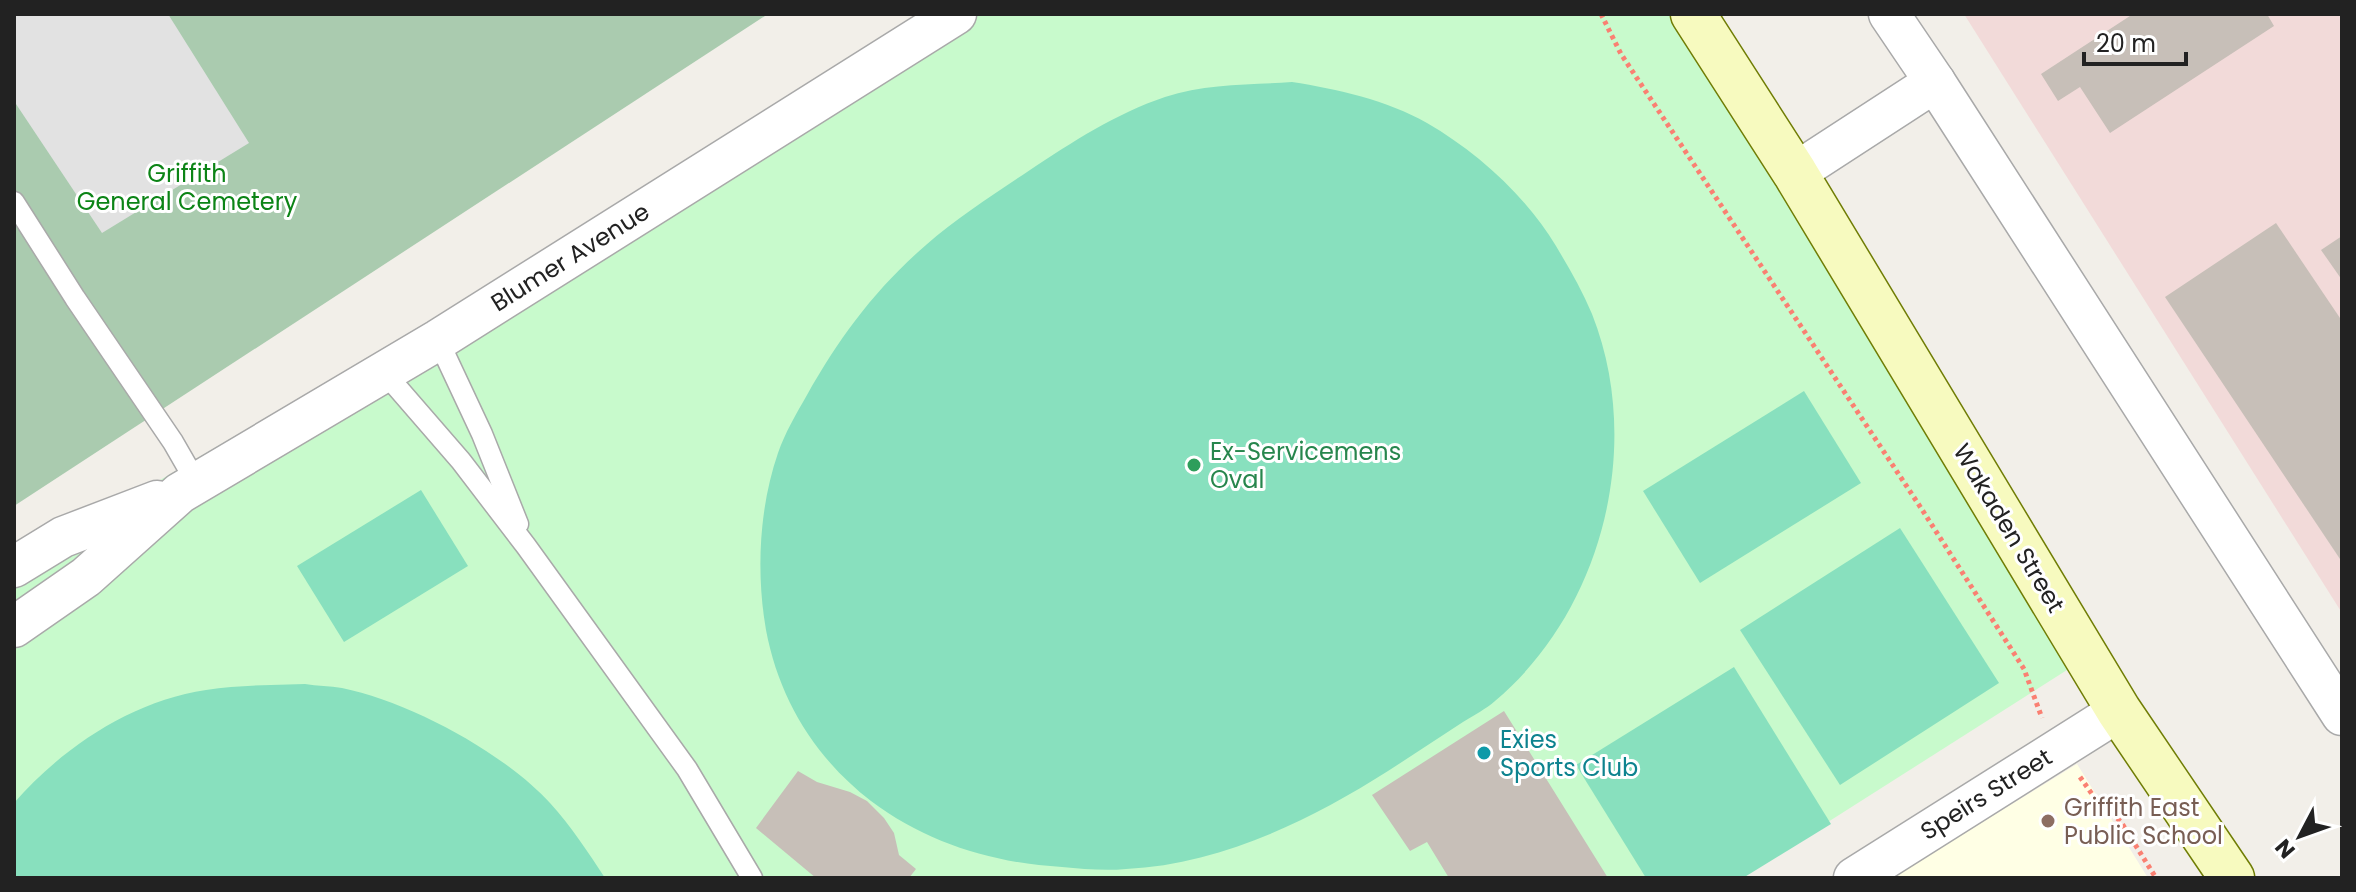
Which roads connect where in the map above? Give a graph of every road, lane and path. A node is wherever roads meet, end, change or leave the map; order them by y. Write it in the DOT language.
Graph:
graph roads {
  1 [pos="956,14"];
  2 [pos="1601,14"];
  3 [pos="1693,14"];
  4 [pos="1889,14"];
  5 [pos="1935,82"];
  6 [pos="1795,173"];
  7 [pos="14,202"];
  8 [pos="438,340"];
  9 [pos="383,371"];
  10 [pos="188,488"];
  11 [pos="526,546"];
  12 [pos="14,567"];
  13 [pos="14,627"];
  14 [pos="2119,711"];
  15 [pos="2342,715"];
  16 [pos="2062,746"];
  17 [pos="752,878"];
  18 [pos="1854,878"];
  19 [pos="2156,878"];
  20 [pos="2232,878"];
  1 -- 8 [label="street, Blumer Avenue"];
  2 -- 16 [label="path"];
  3 -- 6 [label="main road, Wakaden Street"];
  4 -- 5 [label="street"];
  5 -- 6 [label="street"];
  5 -- 15 [label="street"];
  6 -- 14 [label="main road, Wakaden Street"];
  7 -- 10 [label="lane"];
  8 -- 9 [label="street, Blumer Avenue"];
  8 -- 11 [label="lane"];
  9 -- 10 [label="street, Blumer Avenue"];
  9 -- 11 [label="lane"];
  10 -- 12 [label="street, Blumer Avenue"];
  10 -- 13 [label="street, Blumer Avenue"];
  11 -- 17 [label="lane"];
  14 -- 16 [label="street, Speirs Street"];
  14 -- 20 [label="main road, Wakaden Street"];
  16 -- 18 [label="street, Speirs Street"];
  16 -- 19 [label="path"];
}
